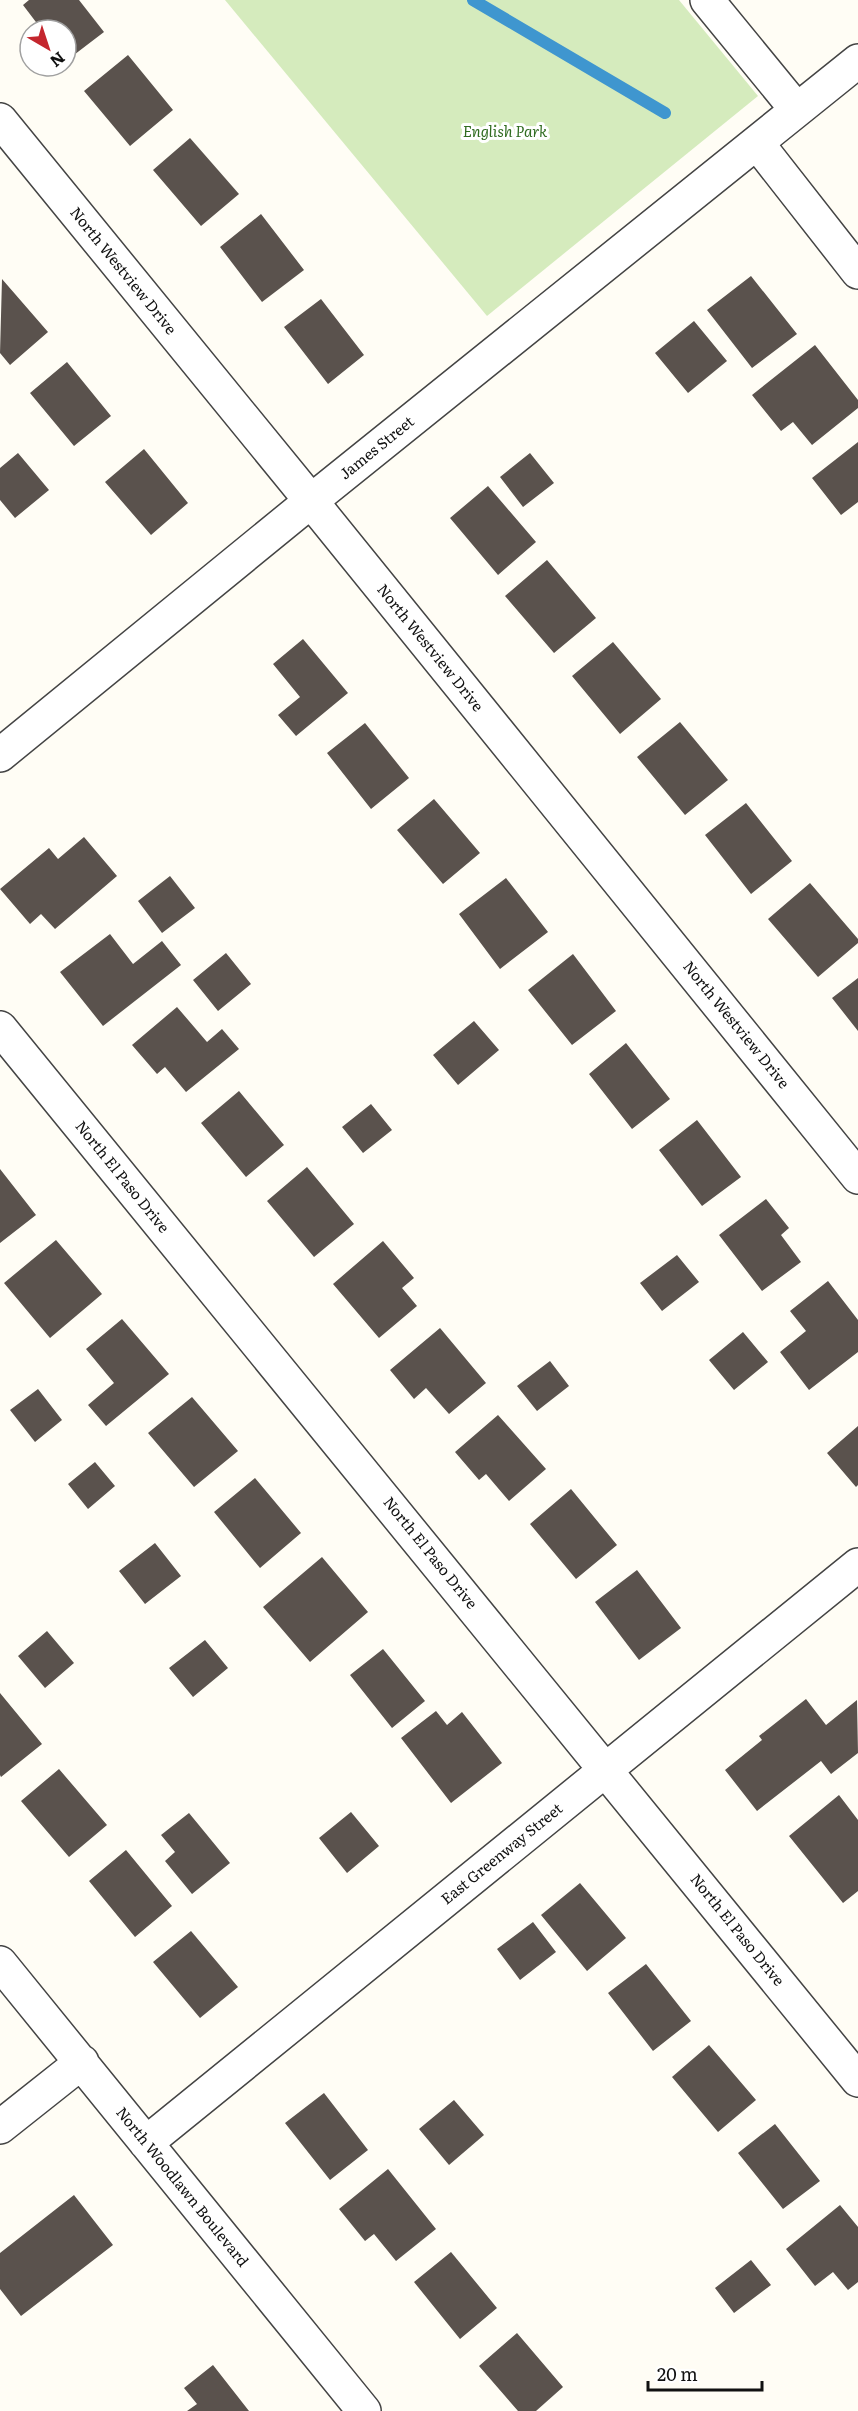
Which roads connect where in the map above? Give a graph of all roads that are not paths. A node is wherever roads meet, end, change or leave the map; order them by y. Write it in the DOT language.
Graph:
graph roads {
  1 [pos="707,0"];
  2 [pos="858,61"];
  3 [pos="797,110"];
  4 [pos="0,120"];
  5 [pos="757,143"];
  6 [pos="858,272"];
  7 [pos="311,501"];
  8 [pos="0,755"];
  9 [pos="0,1028"];
  10 [pos="858,1177"];
  11 [pos="858,1565"];
  12 [pos="606,1769"];
  13 [pos="0,1963"];
  14 [pos="82,2062"];
  15 [pos="858,2080"];
  16 [pos="0,2127"];
  17 [pos="146,2144"];
  18 [pos="364,2411"];
  1 -- 3 [label="street"];
  2 -- 3 [label="street, James Street"];
  3 -- 5 [label="street, James Street"];
  4 -- 7 [label="street, North Westview Drive"];
  5 -- 6 [label="street"];
  5 -- 7 [label="street, James Street"];
  7 -- 8 [label="street, James Street"];
  7 -- 10 [label="street, North Westview Drive"];
  9 -- 12 [label="street, North El Paso Drive"];
  11 -- 12 [label="street, East Greenway Street"];
  12 -- 15 [label="street, North El Paso Drive"];
  12 -- 17 [label="street, East Greenway Street"];
  13 -- 14 [label="street, North Woodlawn Boulevard"];
  14 -- 16 [label="street"];
  14 -- 17 [label="street, North Woodlawn Boulevard"];
  17 -- 18 [label="street, North Woodlawn Boulevard"];
}
